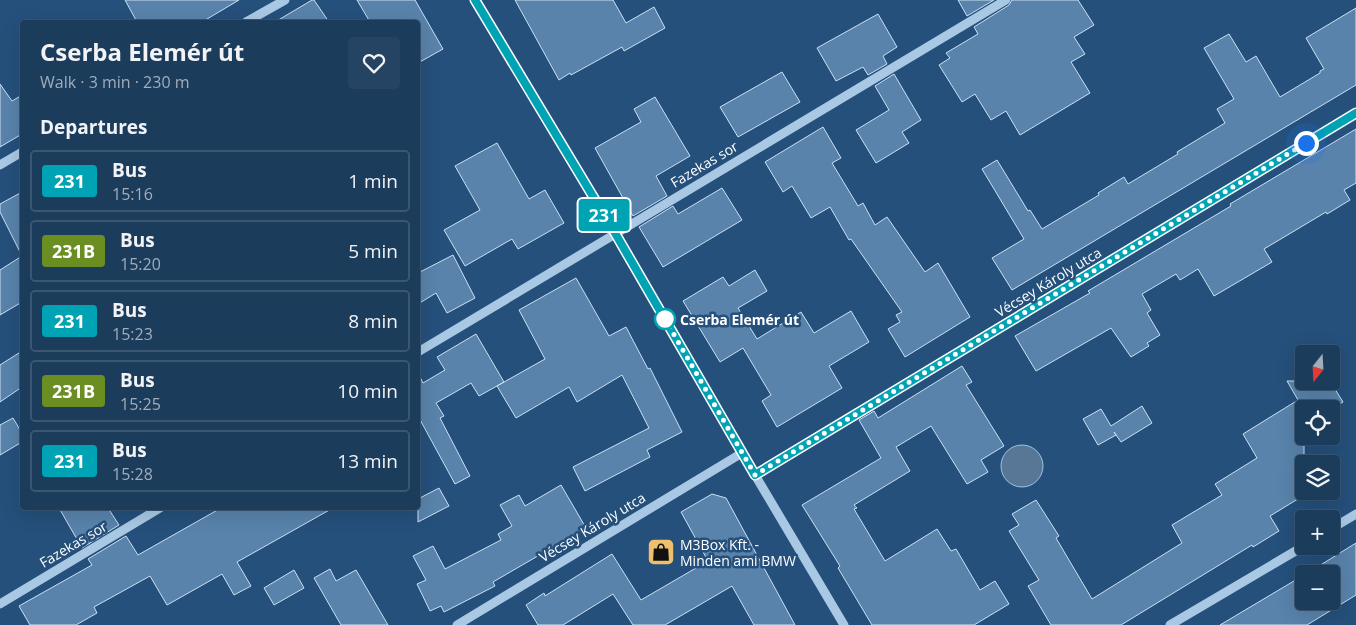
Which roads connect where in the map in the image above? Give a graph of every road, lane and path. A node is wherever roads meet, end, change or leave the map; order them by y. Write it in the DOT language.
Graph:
graph roads {
  1 [pos="285,0"];
  2 [pos="475,0"];
  3 [pos="1006,0"];
  4 [pos="250,20"];
  5 [pos="1356,113"];
  6 [pos="20,153"];
  7 [pos="0,165"];
  8 [pos="615,233"];
  9 [pos="420,351"];
  10 [pos="742,453"];
  11 [pos="755,475"];
  12 [pos="157,510"];
  13 [pos="1356,514"];
  14 [pos="1340,524"];
  15 [pos="1295,551"];
  16 [pos="0,604"];
  17 [pos="456,625"];
  18 [pos="844,625"];
  19 [pos="1170,625"];
  1 -- 4 [label="street"];
  2 -- 8 [label="street"];
  3 -- 8 [label="street, Fazekas sor"];
  5 -- 11 [label="street, Vécsey Károly utca"];
  6 -- 7 [label="street"];
  8 -- 9 [label="street, Fazekas sor"];
  8 -- 10 [label="street"];
  10 -- 11 [label="street"];
  10 -- 17 [label="street, Vécsey Károly utca"];
  11 -- 18 [label="street"];
  12 -- 16 [label="street, Fazekas sor"];
  13 -- 14 [label="street"];
  15 -- 19 [label="street"];
}
